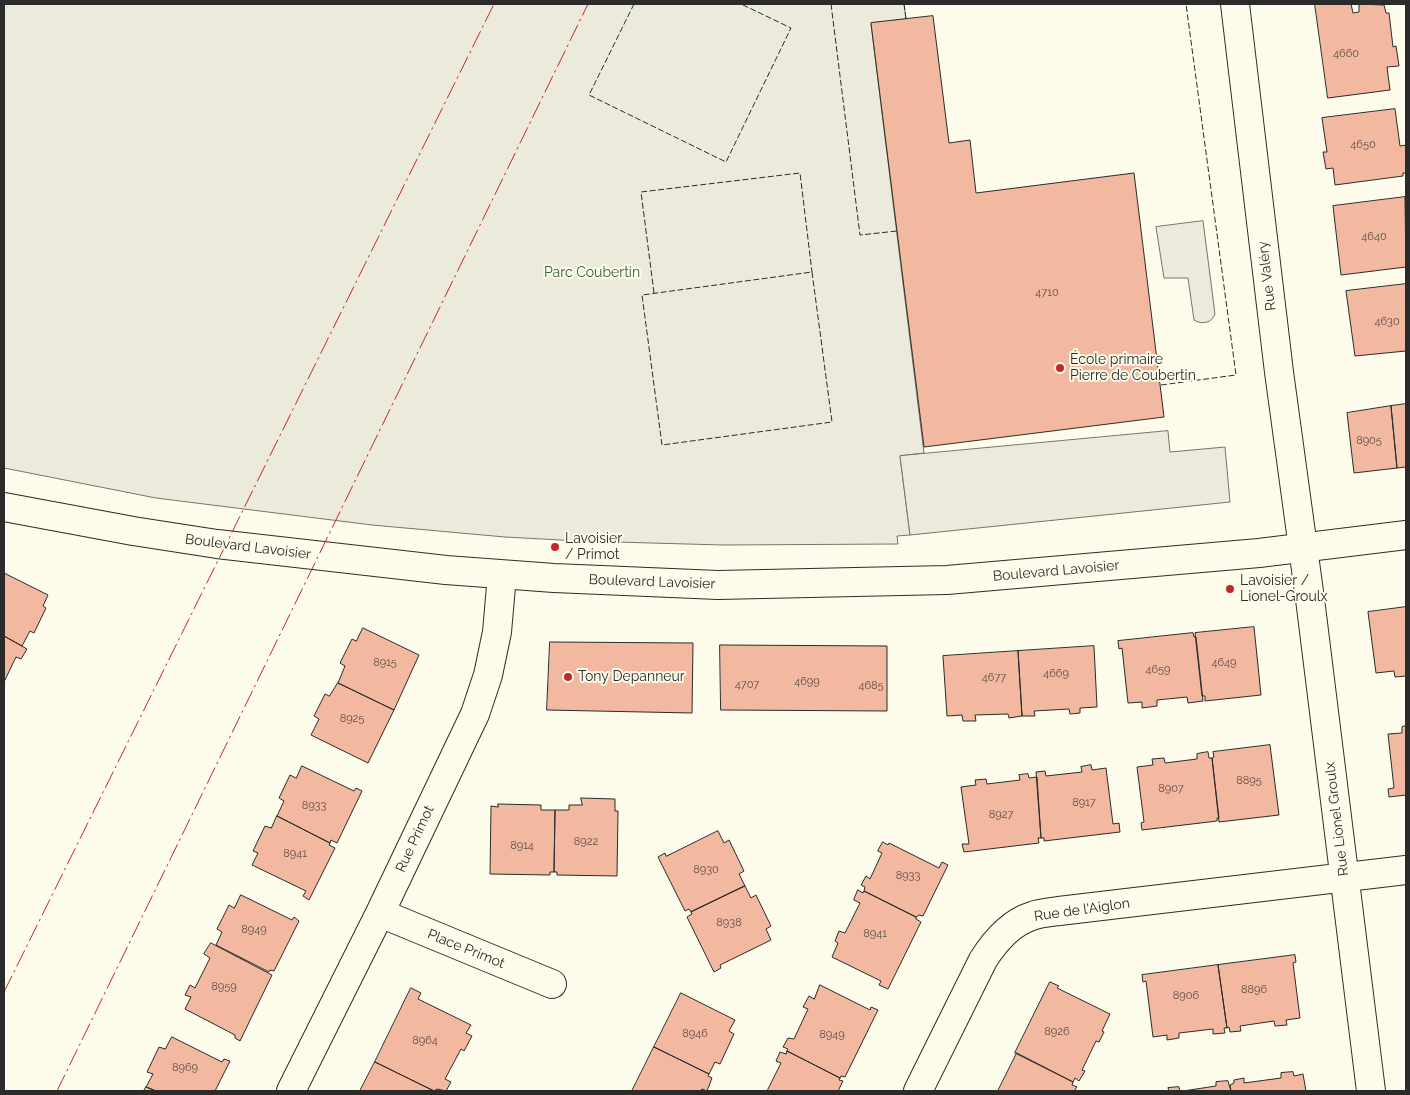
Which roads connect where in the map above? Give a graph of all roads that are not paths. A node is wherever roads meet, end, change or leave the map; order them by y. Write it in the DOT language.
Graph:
graph roads {
  1 [pos="1235,4"];
  2 [pos="4,507"];
  3 [pos="1406,535"];
  4 [pos="1303,548"];
  5 [pos="502,575"];
  6 [pos="1406,870"];
  7 [pos="1344,878"];
  8 [pos="380,913"];
  9 [pos="552,984"];
  10 [pos="291,1091"];
  11 [pos="918,1091"];
  12 [pos="1371,1091"];
  1 -- 4 [label="street, Rue Valéry"];
  2 -- 5 [label="street, Boulevard Lavoisier"];
  3 -- 4 [label="street, Boulevard Lavoisier"];
  4 -- 5 [label="street, Boulevard Lavoisier"];
  4 -- 7 [label="street, Rue Lionel Groulx"];
  5 -- 8 [label="street, Rue Primot"];
  6 -- 7 [label="street, Rue de l'Aiglon"];
  7 -- 11 [label="street, Rue de l'Aiglon"];
  7 -- 12 [label="street, Rue Lionel Groulx"];
  8 -- 9 [label="street, Place Primot"];
  8 -- 10 [label="street, Rue Primot"];
}
